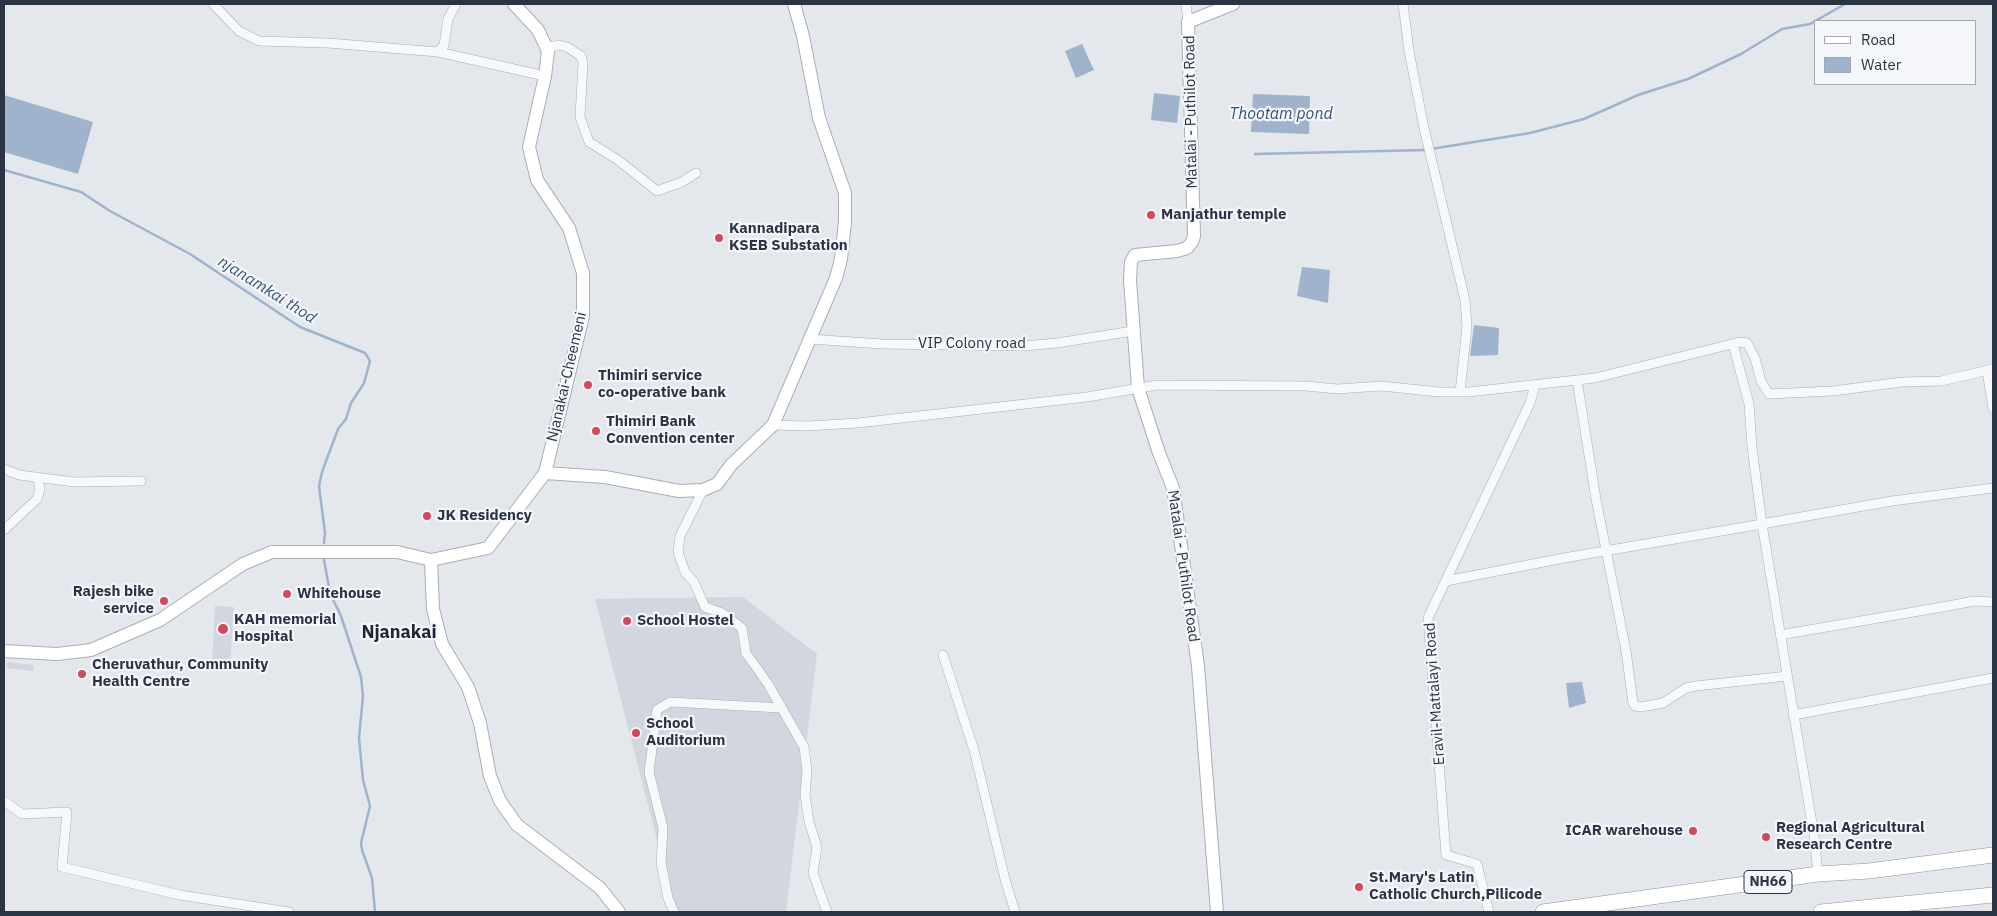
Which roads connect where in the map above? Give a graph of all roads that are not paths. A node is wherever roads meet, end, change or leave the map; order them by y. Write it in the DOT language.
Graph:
graph roads {
  1 [pos="213,4"];
  2 [pos="456,4"];
  3 [pos="514,4"];
  4 [pos="794,4"];
  5 [pos="1186,4"];
  6 [pos="1233,4"];
  7 [pos="1403,4"];
  8 [pos="1188,22"];
  9 [pos="546,48"];
  10 [pos="438,52"];
  11 [pos="545,76"];
  12 [pos="696,172"];
  13 [pos="1133,330"];
  14 [pos="810,339"];
  15 [pos="1733,344"];
  16 [pos="1990,370"];
  17 [pos="1577,380"];
  18 [pos="1535,385"];
  19 [pos="1138,388"];
  20 [pos="1460,392"];
  21 [pos="1993,408"];
  22 [pos="773,424"];
  23 [pos="4,469"];
  24 [pos="544,474"];
  25 [pos="38,477"];
  26 [pos="141,481"];
  27 [pos="1993,488"];
  28 [pos="704,490"];
  29 [pos="1762,524"];
  30 [pos="4,530"];
  31 [pos="1607,550"];
  32 [pos="431,560"];
  33 [pos="1446,581"];
  34 [pos="1993,602"];
  35 [pos="1780,635"];
  36 [pos="4,651"];
  37 [pos="944,655"];
  38 [pos="1787,676"];
  39 [pos="1993,678"];
  40 [pos="781,708"];
  41 [pos="1793,715"];
  42 [pos="4,801"];
  43 [pos="1993,855"];
  44 [pos="1818,874"];
  45 [pos="1993,895"];
  46 [pos="289,912"];
  47 [pos="619,912"];
  48 [pos="674,912"];
  49 [pos="827,912"];
  50 [pos="1015,912"];
  51 [pos="1217,912"];
  52 [pos="1489,912"];
  53 [pos="1544,912"];
  54 [pos="1821,912"];
  1 -- 10 [label="street"];
  2 -- 10 [label="street"];
  3 -- 9 [label="street, Njanakai-Cheemeni"];
  4 -- 14 [label="street"];
  5 -- 8 [label="street"];
  6 -- 8 [label="street, Matalai - Puthilot Road"];
  7 -- 20 [label="street"];
  8 -- 13 [label="street, Matalai - Puthilot Road"];
  9 -- 11 [label="street, Njanakai-Cheemeni"];
  9 -- 12 [label="street"];
  10 -- 11 [label="street"];
  11 -- 24 [label="street, Njanakai-Cheemeni"];
  13 -- 14 [label="street, VIP Colony road"];
  13 -- 19 [label="street, Matalai - Puthilot Road"];
  14 -- 22 [label="street"];
  15 -- 16 [label="street"];
  15 -- 17 [label="street"];
  15 -- 29 [label="street"];
  16 -- 21 [label="street"];
  17 -- 18 [label="street"];
  17 -- 31 [label="street"];
  18 -- 20 [label="street"];
  18 -- 33 [label="street, Eravil-Mattalayi Road"];
  19 -- 20 [label="street"];
  19 -- 22 [label="street"];
  19 -- 51 [label="street, Matalai - Puthilot Road"];
  22 -- 28 [label="street"];
  23 -- 25 [label="street"];
  24 -- 28 [label="street"];
  24 -- 32 [label="street, Njanakai-Cheemeni"];
  25 -- 26 [label="street"];
  25 -- 30 [label="street"];
  27 -- 29 [label="street"];
  28 -- 40 [label="street"];
  29 -- 31 [label="street"];
  29 -- 35 [label="street"];
  31 -- 33 [label="street"];
  31 -- 38 [label="street"];
  32 -- 36 [label="street"];
  32 -- 47 [label="street"];
  33 -- 52 [label="street, Eravil-Mattalayi Road"];
  34 -- 35 [label="street"];
  35 -- 38 [label="street"];
  37 -- 50 [label="street"];
  38 -- 41 [label="street"];
  39 -- 41 [label="street"];
  40 -- 48 [label="street"];
  40 -- 49 [label="street"];
  41 -- 44 [label="street"];
  42 -- 46 [label="street"];
  43 -- 44 [label="highway, NH66"];
  44 -- 53 [label="highway, NH66"];
  45 -- 54 [label="highway"];
}
